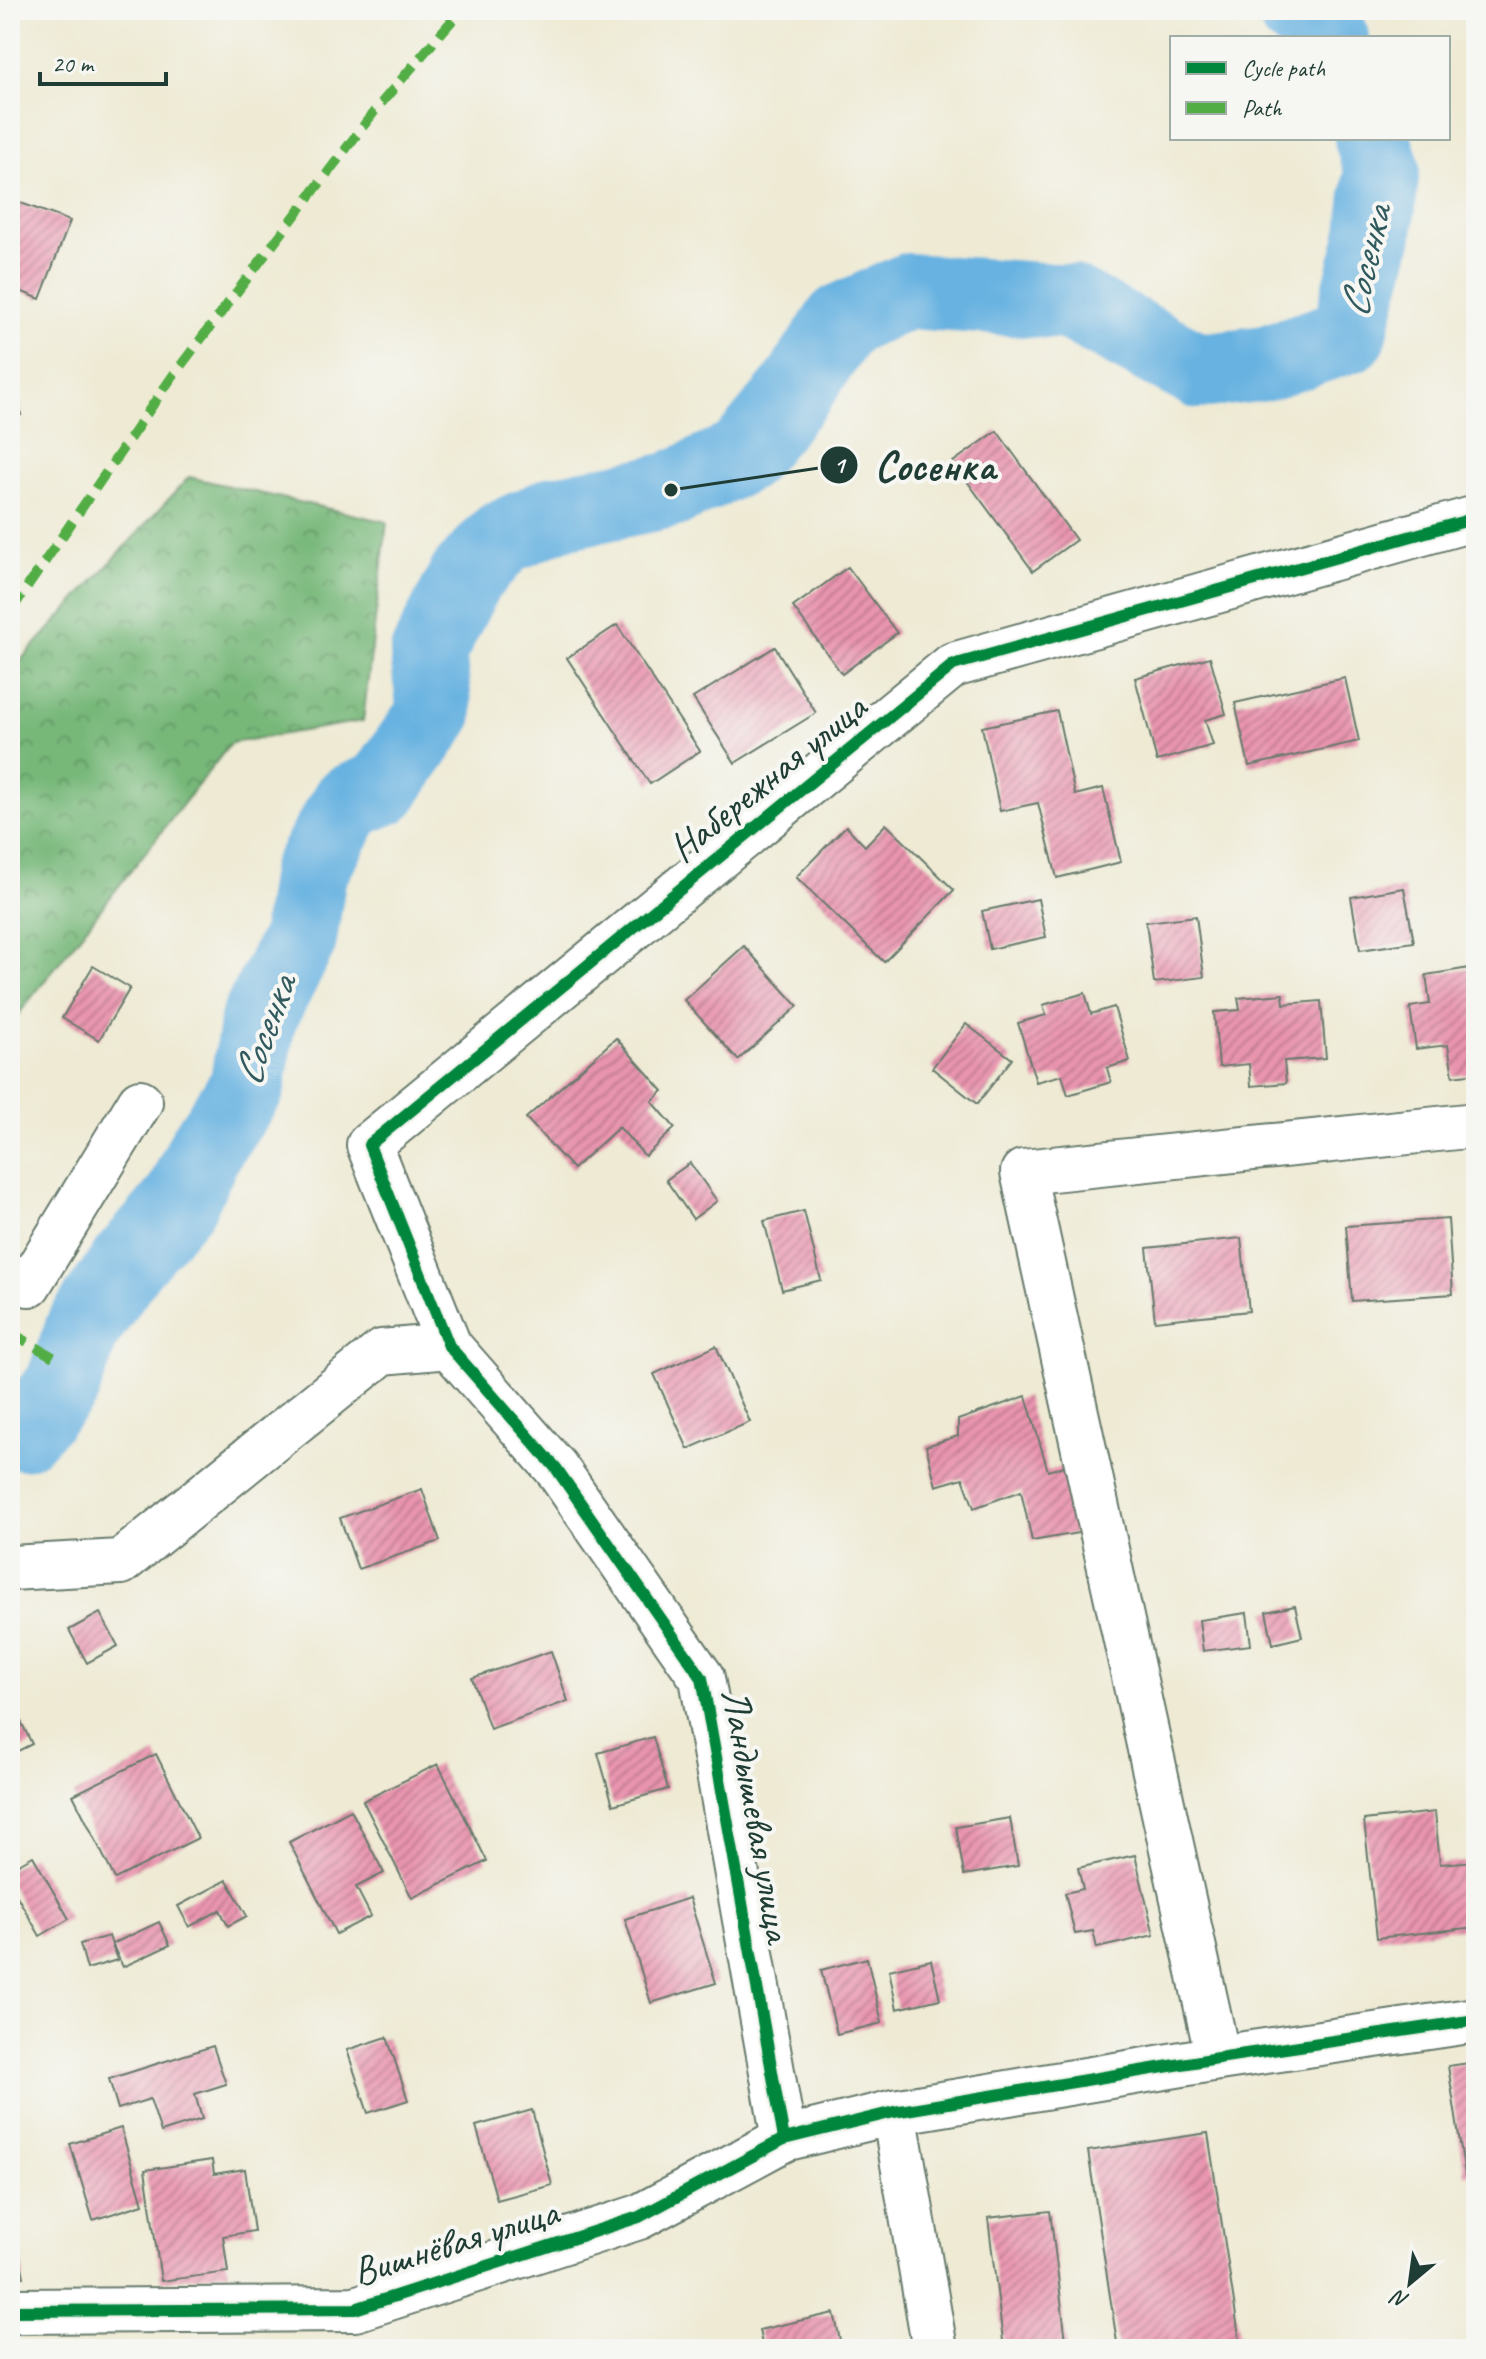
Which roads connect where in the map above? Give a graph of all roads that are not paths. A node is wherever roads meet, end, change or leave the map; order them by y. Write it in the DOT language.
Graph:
graph roads {
  1 [pos="1476,518"];
  2 [pos="140,1102"];
  3 [pos="1476,1125"];
  4 [pos="10,1277"];
  5 [pos="449,1346"];
  6 [pos="10,1568"];
  7 [pos="1476,2020"];
  8 [pos="1218,2058"];
  9 [pos="894,2112"];
  10 [pos="784,2139"];
  11 [pos="10,2311"];
  12 [pos="935,2349"];
  1 -- 5 [label="street, Набережная улица"];
  2 -- 4 [label="street"];
  3 -- 8 [label="street"];
  5 -- 6 [label="street"];
  5 -- 10 [label="street, Ландышевая улица"];
  7 -- 8 [label="street"];
  8 -- 9 [label="street, Вишнёвая улица"];
  9 -- 10 [label="street, Вишнёвая улица"];
  9 -- 12 [label="street"];
  10 -- 11 [label="street, Вишнёвая улица"];
}
